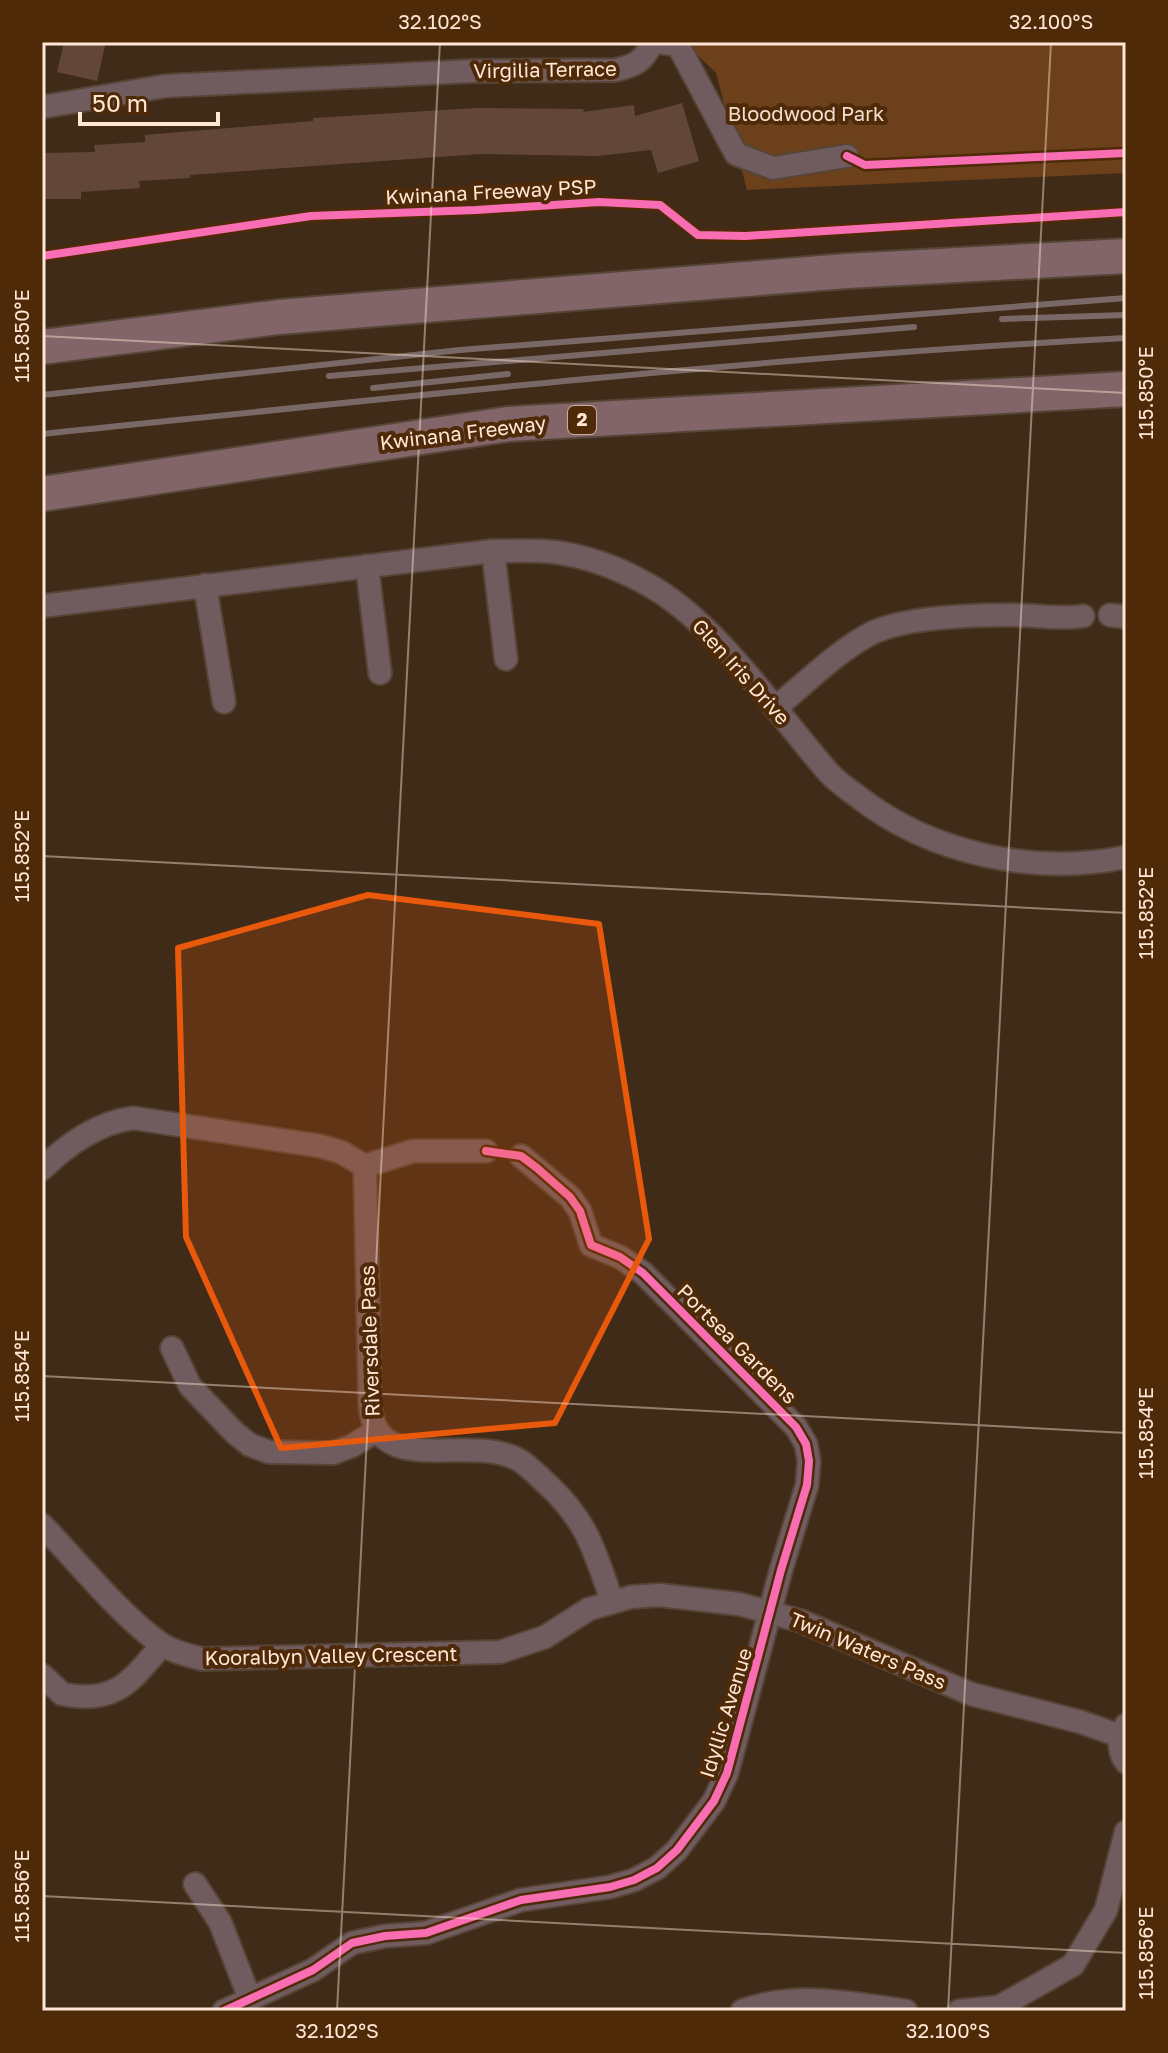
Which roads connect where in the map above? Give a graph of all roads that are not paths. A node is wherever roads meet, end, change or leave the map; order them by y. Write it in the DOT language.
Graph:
graph roads {
  1 [pos="655,42"];
  2 [pos="42,107"];
  3 [pos="847,156"];
  4 [pos="1126,256"];
  5 [pos="42,347"];
  6 [pos="1126,389"];
  7 [pos="42,494"];
  8 [pos="493,551"];
  9 [pos="367,566"];
  10 [pos="205,585"];
  11 [pos="42,606"];
  12 [pos="1083,616"];
  13 [pos="506,659"];
  14 [pos="380,673"];
  15 [pos="224,702"];
  16 [pos="775,708"];
  17 [pos="1126,857"];
  18 [pos="486,1151"];
  19 [pos="521,1156"];
  20 [pos="365,1166"];
  21 [pos="42,1169"];
  22 [pos="172,1348"];
  23 [pos="376,1431"];
  24 [pos="42,1525"];
  25 [pos="612,1601"];
  26 [pos="772,1612"];
  27 [pos="162,1645"];
  28 [pos="42,1675"];
  29 [pos="1123,1730"];
  30 [pos="1126,1762"];
  31 [pos="1126,1832"];
  32 [pos="195,1884"];
  33 [pos="250,1999"];
  34 [pos="224,2011"];
  35 [pos="742,2011"];
  36 [pos="906,2011"];
  37 [pos="959,2011"];
  1 -- 2 [label="street, Virgilia Terrace"];
  1 -- 3 [label="street"];
  4 -- 5 [label="highway"];
  6 -- 7 [label="highway, Kwinana Freeway / 2"];
  8 -- 9 [label="street, Glen Iris Drive"];
  8 -- 13 [label="street"];
  8 -- 16 [label="street, Glen Iris Drive"];
  9 -- 10 [label="street, Glen Iris Drive"];
  9 -- 14 [label="street"];
  10 -- 11 [label="street, Glen Iris Drive"];
  10 -- 15 [label="street"];
  12 -- 16 [label="street"];
  16 -- 17 [label="street, Glen Iris Drive"];
  18 -- 20 [label="street"];
  19 -- 26 [label="street, Portsea Gardens"];
  20 -- 21 [label="street"];
  20 -- 23 [label="street, Riversdale Pass"];
  22 -- 23 [label="street"];
  23 -- 25 [label="street, Riversdale Pass"];
  24 -- 27 [label="street, Kooralbyn Valley Crescent"];
  25 -- 26 [label="street, Twin Waters Pass"];
  25 -- 27 [label="street, Kooralbyn Valley Crescent"];
  26 -- 29 [label="street, Twin Waters Pass"];
  26 -- 33 [label="street, Idyllic Avenue"];
  27 -- 28 [label="street"];
  29 -- 30 [label="street"];
  31 -- 37 [label="street"];
  32 -- 33 [label="street"];
  33 -- 34 [label="street, Idyllic Avenue"];
  35 -- 36 [label="street"];
}
